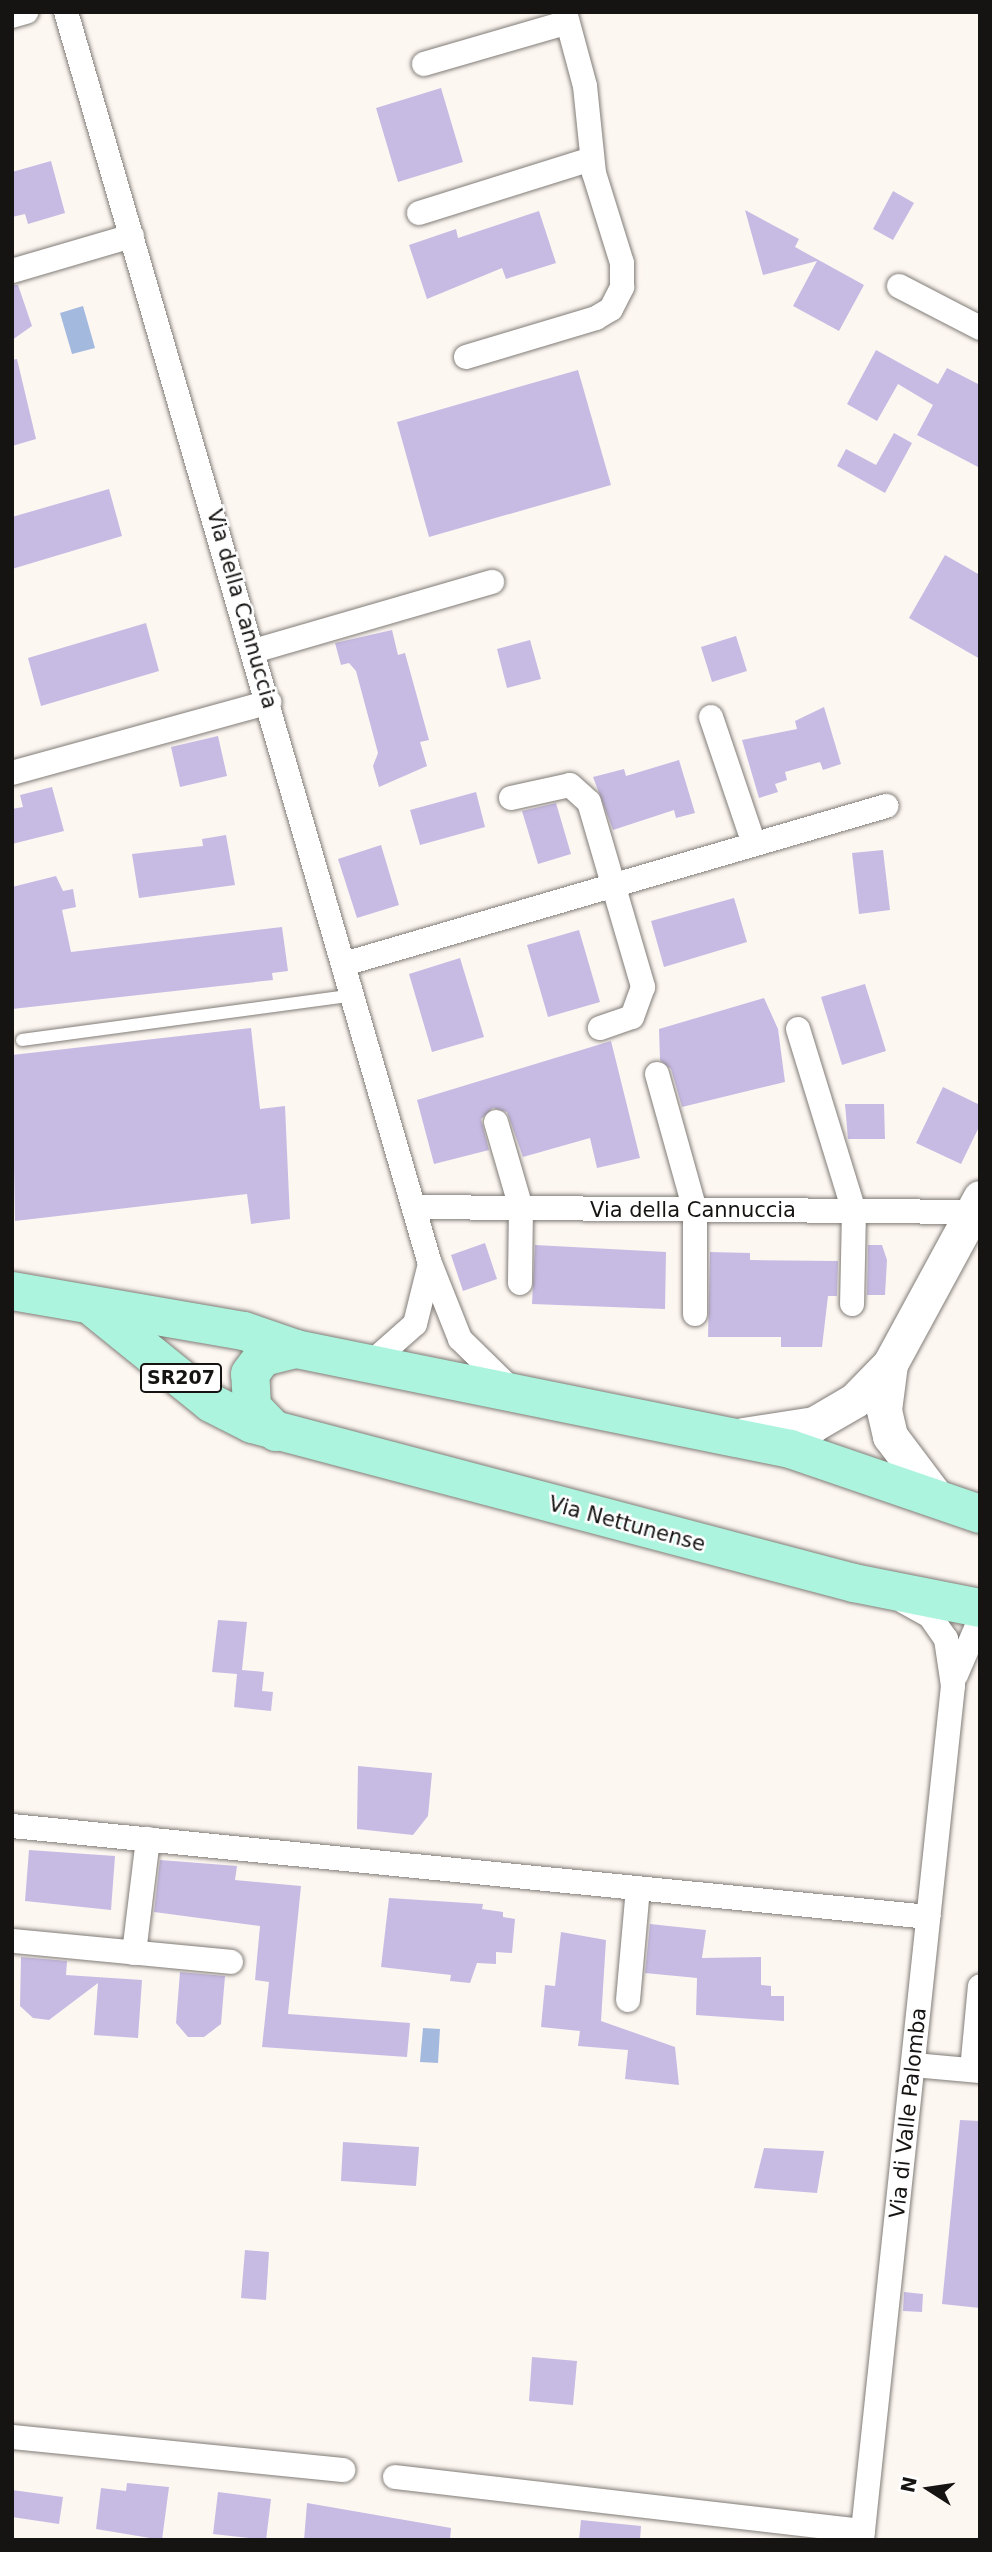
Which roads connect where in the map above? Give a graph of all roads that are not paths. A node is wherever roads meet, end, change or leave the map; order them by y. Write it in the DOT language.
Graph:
graph roads {
  1 [pos="26,12"];
  2 [pos="66,12"];
  3 [pos="12,16"];
  4 [pos="565,18"];
  5 [pos="424,64"];
  6 [pos="591,159"];
  7 [pos="419,212"];
  8 [pos="132,236"];
  9 [pos="12,271"];
  10 [pos="899,286"];
  11 [pos="980,328"];
  12 [pos="466,357"];
  13 [pos="492,582"];
  14 [pos="254,651"];
  15 [pos="269,702"];
  16 [pos="711,717"];
  17 [pos="12,773"];
  18 [pos="511,798"];
  19 [pos="886,806"];
  20 [pos="754,844"];
  21 [pos="614,886"];
  22 [pos="344,964"];
  23 [pos="353,995"];
  24 [pos="600,1027"];
  25 [pos="798,1029"];
  26 [pos="22,1040"];
  27 [pos="657,1074"];
  28 [pos="496,1122"];
  29 [pos="976,1205"];
  30 [pos="414,1207"];
  31 [pos="521,1208"];
  32 [pos="695,1210"];
  33 [pos="854,1211"];
  34 [pos="429,1261"];
  35 [pos="520,1283"];
  36 [pos="12,1291"];
  37 [pos="852,1304"];
  38 [pos="95,1309"];
  39 [pos="695,1314"];
  40 [pos="296,1349"];
  41 [pos="373,1362"];
  42 [pos="890,1364"];
  43 [pos="510,1389"];
  44 [pos="276,1432"];
  45 [pos="733,1436"];
  46 [pos="936,1497"];
  47 [pos="980,1514"];
  48 [pos="853,1583"];
  49 [pos="980,1608"];
  50 [pos="980,1619"];
  51 [pos="953,1686"];
  52 [pos="12,1826"];
  53 [pos="148,1839"];
  54 [pos="638,1888"];
  55 [pos="928,1917"];
  56 [pos="14,1941"];
  57 [pos="134,1953"];
  58 [pos="231,1962"];
  59 [pos="980,1986"];
  60 [pos="628,2000"];
  61 [pos="914,2065"];
  62 [pos="976,2071"];
  63 [pos="12,2437"];
  64 [pos="343,2470"];
  65 [pos="395,2477"];
  66 [pos="862,2536"];
  1 -- 3 [label="street"];
  2 -- 8 [label="street, Via della Cannuccia"];
  4 -- 5 [label="street"];
  4 -- 6 [label="street"];
  6 -- 7 [label="street"];
  6 -- 12 [label="street"];
  8 -- 9 [label="street"];
  8 -- 14 [label="street, Via della Cannuccia"];
  10 -- 11 [label="street"];
  13 -- 14 [label="street"];
  14 -- 15 [label="street, Via della Cannuccia"];
  15 -- 17 [label="street"];
  15 -- 22 [label="street, Via della Cannuccia"];
  16 -- 20 [label="street"];
  18 -- 21 [label="street"];
  19 -- 20 [label="street"];
  20 -- 21 [label="street"];
  21 -- 22 [label="street"];
  21 -- 24 [label="street"];
  22 -- 23 [label="street, Via della Cannuccia"];
  23 -- 26 [label="lane"];
  23 -- 30 [label="street, Via della Cannuccia"];
  25 -- 33 [label="street"];
  27 -- 32 [label="street"];
  28 -- 31 [label="street"];
  29 -- 33 [label="street, Via della Cannuccia"];
  29 -- 42 [label="street"];
  30 -- 31 [label="street, Via della Cannuccia"];
  30 -- 34 [label="street, Via della Cannuccia"];
  31 -- 32 [label="street, Via della Cannuccia"];
  31 -- 35 [label="street"];
  32 -- 33 [label="street, Via della Cannuccia"];
  32 -- 39 [label="street"];
  33 -- 37 [label="street"];
  34 -- 41 [label="street, Via della Cannuccia"];
  34 -- 43 [label="street, Via della Cannuccia"];
  36 -- 38 [label="main road, Via Nettunense / SR207"];
  38 -- 40 [label="main road, Via Nettunense / SR207"];
  38 -- 44 [label="main road, Via Nettunense / SR207"];
  40 -- 41 [label="main road, Via Nettunense"];
  40 -- 44 [label="main road, Via Nettunense / SR207"];
  41 -- 43 [label="main road, Via Nettunense"];
  42 -- 45 [label="street"];
  42 -- 46 [label="street"];
  43 -- 45 [label="main road, Via Nettunense"];
  44 -- 48 [label="main road, Via Nettunense"];
  45 -- 46 [label="main road, Via Nettunense"];
  46 -- 47 [label="main road, Via Nettunense"];
  48 -- 49 [label="main road, Via Nettunense"];
  48 -- 51 [label="street, Via di Valle Palomba"];
  50 -- 51 [label="street, Via di Valle Palomba"];
  51 -- 55 [label="street, Via di Valle Palomba"];
  52 -- 53 [label="street"];
  53 -- 54 [label="street"];
  53 -- 57 [label="street"];
  54 -- 55 [label="street"];
  54 -- 60 [label="street"];
  55 -- 61 [label="street, Via di Valle Palomba"];
  56 -- 57 [label="street"];
  57 -- 58 [label="street"];
  59 -- 62 [label="street"];
  61 -- 62 [label="street"];
  61 -- 66 [label="street, Via di Valle Palomba"];
  63 -- 64 [label="street"];
  65 -- 66 [label="street"];
}
